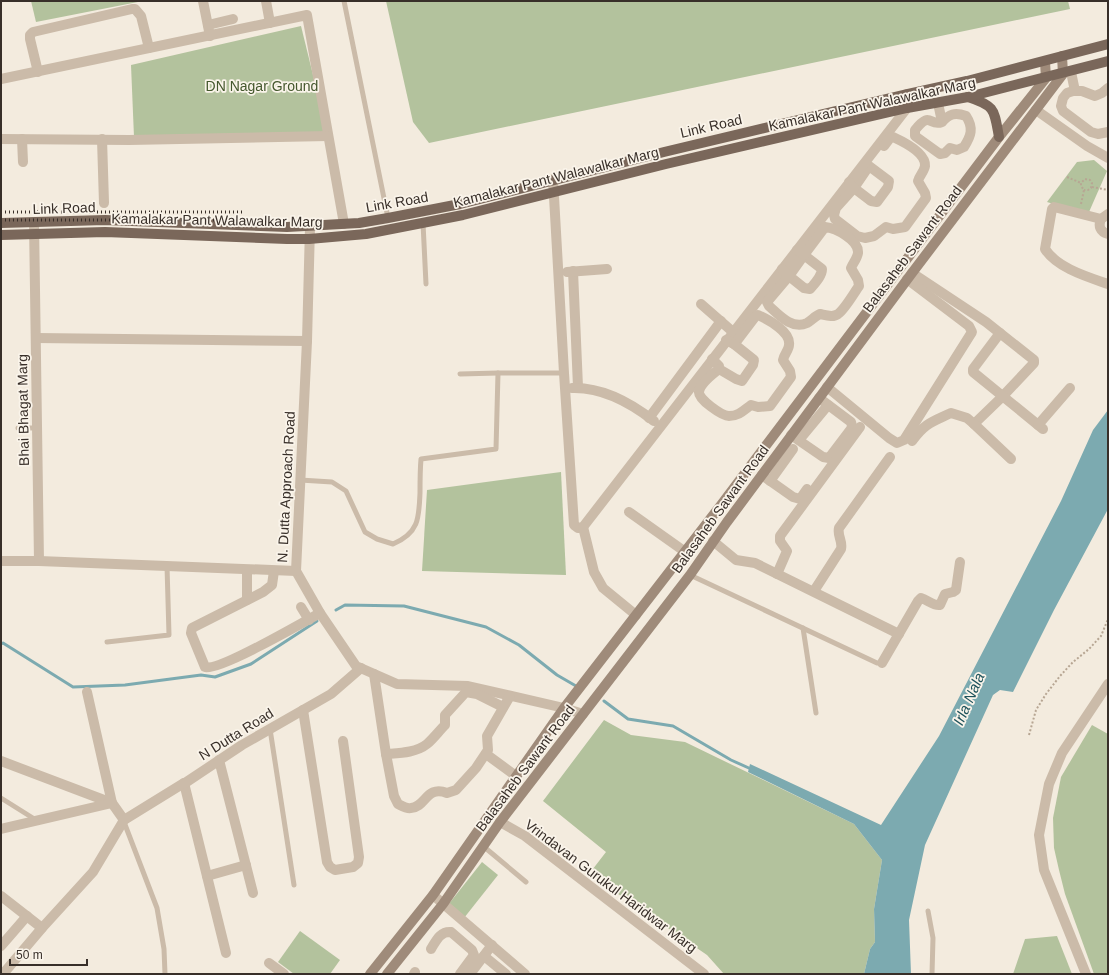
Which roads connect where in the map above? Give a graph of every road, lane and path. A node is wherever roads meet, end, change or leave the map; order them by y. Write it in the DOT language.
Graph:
graph roads {
  1 [pos="203,1"];
  2 [pos="266,1"];
  3 [pos="344,1"];
  4 [pos="233,19"];
  5 [pos="270,23"];
  6 [pos="212,24"];
  7 [pos="214,35"];
  8 [pos="1108,44"];
  9 [pos="149,48"];
  10 [pos="1062,56"];
  11 [pos="1045,62"];
  12 [pos="1108,62"];
  13 [pos="38,72"];
  14 [pos="1067,73"];
  15 [pos="1046,78"];
  16 [pos="1,80"];
  17 [pos="1108,88"];
  18 [pos="1075,91"];
  19 [pos="907,94"];
  20 [pos="968,97"];
  21 [pos="938,103"];
  22 [pos="907,108"];
  23 [pos="1036,110"];
  24 [pos="942,122"];
  25 [pos="1108,132"];
  26 [pos="328,136"];
  27 [pos="999,137"];
  28 [pos="1,139"];
  29 [pos="22,139"];
  30 [pos="102,140"];
  31 [pos="1108,158"];
  32 [pos="23,162"];
  33 [pos="867,165"];
  34 [pos="1067,177"];
  35 [pos="554,179"];
  36 [pos="1081,183"];
  37 [pos="852,185"];
  38 [pos="1092,187"];
  39 [pos="1084,190"];
  40 [pos="1108,190"];
  41 [pos="555,191"];
  42 [pos="104,203"];
  43 [pos="1079,213"];
  44 [pos="1106,214"];
  45 [pos="388,218"];
  46 [pos="34,222"];
  47 [pos="1,223"];
  48 [pos="423,223"];
  49 [pos="344,224"];
  50 [pos="310,227"];
  51 [pos="391,230"];
  52 [pos="35,234"];
  53 [pos="1108,234"];
  54 [pos="1,235"];
  55 [pos="309,239"];
  56 [pos="800,252"];
  57 [pos="607,269"];
  58 [pos="559,272"];
  59 [pos="573,272"];
  60 [pos="785,272"];
  61 [pos="909,276"];
  62 [pos="891,280"];
  63 [pos="426,284"];
  64 [pos="1108,284"];
  65 [pos="899,289"];
  66 [pos="701,304"];
  67 [pos="721,321"];
  68 [pos="733,332"];
  69 [pos="1000,333"];
  70 [pos="36,338"];
  71 [pos="307,341"];
  72 [pos="730,342"];
  73 [pos="712,359"];
  74 [pos="719,368"];
  75 [pos="578,372"];
  76 [pos="498,373"];
  77 [pos="564,373"];
  78 [pos="460,374"];
  79 [pos="578,387"];
  80 [pos="827,387"];
  81 [pos="565,388"];
  82 [pos="1070,388"];
  83 [pos="667,394"];
  84 [pos="1002,397"];
  85 [pos="819,398"];
  86 [pos="678,403"];
  87 [pos="828,405"];
  88 [pos="649,418"];
  89 [pos="974,424"];
  90 [pos="660,426"];
  91 [pos="860,427"];
  92 [pos="18,428"];
  93 [pos="37,428"];
  94 [pos="794,441"];
  95 [pos="912,441"];
  96 [pos="890,457"];
  97 [pos="1011,459"];
  98 [pos="823,468"];
  99 [pos="766,478"];
  100 [pos="300,480"];
  101 [pos="629,512"];
  102 [pos="583,527"];
  103 [pos="713,541"];
  104 [pos="684,551"];
  105 [pos="39,560"];
  106 [pos="1,561"];
  107 [pos="960,562"];
  108 [pos="167,566"];
  109 [pos="247,570"];
  110 [pos="274,571"];
  111 [pos="296,571"];
  112 [pos="777,574"];
  113 [pos="690,575"];
  114 [pos="814,591"];
  115 [pos="247,600"];
  116 [pos="301,607"];
  117 [pos="320,613"];
  118 [pos="636,615"];
  119 [pos="1108,619"];
  120 [pos="309,620"];
  121 [pos="803,628"];
  122 [pos="899,634"];
  123 [pos="107,642"];
  124 [pos="879,663"];
  125 [pos="361,668"];
  126 [pos="374,674"];
  127 [pos="1108,684"];
  128 [pos="467,689"];
  129 [pos="87,692"];
  130 [pos="510,696"];
  131 [pos="503,707"];
  132 [pos="564,708"];
  133 [pos="304,710"];
  134 [pos="816,713"];
  135 [pos="583,714"];
  136 [pos="270,729"];
  137 [pos="1029,735"];
  138 [pos="342,741"];
  139 [pos="386,754"];
  140 [pos="486,754"];
  141 [pos="219,760"];
  142 [pos="1,761"];
  143 [pos="516,776"];
  144 [pos="184,782"];
  145 [pos="1,798"];
  146 [pos="112,803"];
  147 [pos="36,820"];
  148 [pos="124,820"];
  149 [pos="500,822"];
  150 [pos="1,829"];
  151 [pos="483,846"];
  152 [pos="246,865"];
  153 [pos="207,876"];
  154 [pos="526,882"];
  155 [pos="294,885"];
  156 [pos="253,893"];
  157 [pos="433,895"];
  158 [pos="3,902"];
  159 [pos="442,904"];
  160 [pos="928,911"];
  161 [pos="27,916"];
  162 [pos="42,928"];
  163 [pos="1,946"];
  164 [pos="492,946"];
  165 [pos="431,949"];
  166 [pos="226,953"];
  167 [pos="484,956"];
  168 [pos="269,963"];
  169 [pos="1,970"];
  170 [pos="522,973"];
  171 [pos="4,974"];
  172 [pos="165,974"];
  173 [pos="284,974"];
  174 [pos="370,974"];
  175 [pos="387,974"];
  176 [pos="460,974"];
  177 [pos="470,974"];
  178 [pos="506,974"];
  179 [pos="704,974"];
  180 [pos="932,974"];
  181 [pos="1086,974"];
  1 -- 6 [label="street"];
  2 -- 5 [label="street"];
  3 -- 45 [label="lane"];
  4 -- 6 [label="street"];
  5 -- 7 [label="street"];
  5 -- 26 [label="street"];
  6 -- 7 [label="street"];
  7 -- 9 [label="street"];
  8 -- 10 [label="main road"];
  9 -- 13 [label="street"];
  9 -- 13 [label="street"];
  10 -- 11 [label="main road"];
  10 -- 14 [label="main road"];
  11 -- 15 [label="main road"];
  11 -- 19 [label="main road, Link Road"];
  12 -- 14 [label="main road, Kamalakar Pant Walawalkar Marg"];
  13 -- 16 [label="street"];
  14 -- 15 [label="main road, Kamalakar Pant Walawalkar Marg"];
  14 -- 18 [label="street"];
  14 -- 23 [label="main road, Balasaheb Sawant Road"];
  15 -- 20 [label="main road, Kamalakar Pant Walawalkar Marg"];
  15 -- 27 [label="main road, Balasaheb Sawant Road"];
  17 -- 18 [label="street"];
  18 -- 25 [label="street"];
  19 -- 22 [label="street"];
  19 -- 35 [label="main road, Link Road"];
  20 -- 21 [label="main road, Kamalakar Pant Walawalkar Marg"];
  20 -- 27 [label="main road"];
  21 -- 22 [label="main road, Kamalakar Pant Walawalkar Marg"];
  21 -- 24 [label="street"];
  22 -- 33 [label="street"];
  22 -- 41 [label="main road, Kamalakar Pant Walawalkar Marg"];
  23 -- 31 [label="street"];
  23 -- 61 [label="main road, Balasaheb Sawant Road"];
  24 -- 24 [label="street"];
  26 -- 30 [label="street"];
  26 -- 49 [label="street"];
  27 -- 62 [label="main road, Balasaheb Sawant Road"];
  28 -- 29 [label="street"];
  29 -- 30 [label="street"];
  29 -- 32 [label="street"];
  30 -- 42 [label="street"];
  33 -- 37 [label="street"];
  33 -- 37 [label="street"];
  33 -- 37 [label="street"];
  34 -- 36 [label="path"];
  35 -- 41 [label="street"];
  35 -- 45 [label="main road, Link Road"];
  36 -- 38 [label="path"];
  36 -- 39 [label="path"];
  37 -- 56 [label="street"];
  38 -- 39 [label="path"];
  38 -- 40 [label="path"];
  39 -- 43 [label="path"];
  41 -- 48 [label="main road, Kamalakar Pant Walawalkar Marg"];
  41 -- 58 [label="street"];
  43 -- 44 [label="street"];
  43 -- 64 [label="street"];
  44 -- 53 [label="street"];
  45 -- 49 [label="main road, Link Road"];
  45 -- 51 [label="main road"];
  46 -- 47 [label="main road, Link Road"];
  46 -- 50 [label="main road, Link Road"];
  46 -- 52 [label="street, Bhai Bhagat Marg"];
  48 -- 51 [label="main road, Kamalakar Pant Walawalkar Marg"];
  48 -- 63 [label="lane"];
  49 -- 50 [label="main road, Link Road"];
  50 -- 55 [label="street, N. Dutta Approach Road"];
  51 -- 55 [label="main road, Kamalakar Pant Walawalkar Marg"];
  52 -- 54 [label="main road, Kamalakar Pant Walawalkar Marg"];
  52 -- 55 [label="main road, Kamalakar Pant Walawalkar Marg"];
  52 -- 70 [label="street, Bhai Bhagat Marg"];
  55 -- 71 [label="street, N. Dutta Approach Road"];
  56 -- 60 [label="street"];
  56 -- 60 [label="street"];
  56 -- 60 [label="street"];
  57 -- 59 [label="street"];
  58 -- 59 [label="street"];
  58 -- 77 [label="street"];
  59 -- 75 [label="street"];
  60 -- 68 [label="street"];
  61 -- 65 [label="main road, Balasaheb Sawant Road"];
  61 -- 69 [label="street"];
  61 -- 80 [label="street"];
  62 -- 65 [label="main road"];
  62 -- 104 [label="main road, Balasaheb Sawant Road"];
  65 -- 80 [label="main road, Balasaheb Sawant Road"];
  66 -- 67 [label="street"];
  67 -- 68 [label="street"];
  67 -- 83 [label="street"];
  68 -- 72 [label="street"];
  69 -- 84 [label="street"];
  69 -- 84 [label="street"];
  70 -- 71 [label="street"];
  70 -- 93 [label="street, Bhai Bhagat Marg"];
  71 -- 100 [label="street, N. Dutta Approach Road"];
  72 -- 73 [label="street"];
  72 -- 74 [label="street"];
  72 -- 74 [label="street"];
  73 -- 74 [label="street"];
  73 -- 86 [label="street"];
  75 -- 77 [label="street"];
  75 -- 79 [label="street"];
  76 -- 77 [label="lane"];
  76 -- 78 [label="lane"];
  76 -- 100 [label="lane"];
  77 -- 81 [label="street"];
  79 -- 81 [label="street"];
  79 -- 88 [label="street"];
  80 -- 85 [label="main road, Balasaheb Sawant Road"];
  81 -- 102 [label="street"];
  82 -- 84 [label="street"];
  83 -- 86 [label="street"];
  83 -- 88 [label="street"];
  84 -- 89 [label="street"];
  85 -- 87 [label="street"];
  85 -- 94 [label="main road, Balasaheb Sawant Road"];
  86 -- 90 [label="street"];
  87 -- 94 [label="street"];
  87 -- 94 [label="street"];
  88 -- 90 [label="street"];
  89 -- 95 [label="street"];
  89 -- 97 [label="street"];
  90 -- 102 [label="street"];
  91 -- 112 [label="street"];
  92 -- 93 [label="lane"];
  93 -- 105 [label="street, Bhai Bhagat Marg"];
  94 -- 99 [label="main road, Balasaheb Sawant Road"];
  96 -- 114 [label="street"];
  98 -- 99 [label="street"];
  99 -- 103 [label="main road, Balasaheb Sawant Road"];
  100 -- 111 [label="street, N. Dutta Approach Road"];
  101 -- 104 [label="street"];
  102 -- 118 [label="street"];
  103 -- 112 [label="street"];
  103 -- 113 [label="main road, Balasaheb Sawant Road"];
  104 -- 118 [label="main road, Balasaheb Sawant Road"];
  105 -- 106 [label="street"];
  105 -- 108 [label="street"];
  107 -- 122 [label="street"];
  108 -- 109 [label="street"];
  108 -- 123 [label="lane"];
  109 -- 110 [label="street"];
  109 -- 115 [label="street"];
  110 -- 111 [label="street"];
  110 -- 115 [label="street"];
  111 -- 117 [label="street, N. Dutta Approach Road"];
  112 -- 114 [label="street"];
  113 -- 121 [label="lane"];
  113 -- 135 [label="main road, Balasaheb Sawant Road"];
  114 -- 122 [label="street"];
  115 -- 120 [label="street"];
  116 -- 120 [label="street"];
  117 -- 120 [label="street"];
  117 -- 125 [label="street, N. Dutta Approach Road"];
  118 -- 132 [label="main road, Balasaheb Sawant Road"];
  119 -- 137 [label="path"];
  121 -- 124 [label="lane"];
  121 -- 134 [label="lane"];
  122 -- 124 [label="street"];
  125 -- 126 [label="street, N. Dutta Approach Road"];
  125 -- 133 [label="street, N Dutta Road"];
  126 -- 128 [label="street, N. Dutta Approach Road"];
  126 -- 139 [label="street"];
  127 -- 181 [label="street"];
  128 -- 130 [label="street, N. Dutta Approach Road"];
  128 -- 131 [label="street"];
  128 -- 139 [label="street"];
  129 -- 146 [label="street"];
  130 -- 131 [label="street"];
  130 -- 132 [label="street, N. Dutta Approach Road"];
  131 -- 140 [label="street"];
  132 -- 135 [label="street, N. Dutta Approach Road"];
  132 -- 143 [label="main road, Balasaheb Sawant Road"];
  133 -- 136 [label="street, N Dutta Road"];
  133 -- 138 [label="street"];
  135 -- 149 [label="main road, Balasaheb Sawant Road"];
  136 -- 141 [label="street, N Dutta Road"];
  136 -- 155 [label="lane"];
  139 -- 140 [label="street"];
  140 -- 143 [label="street"];
  141 -- 144 [label="street, N Dutta Road"];
  141 -- 152 [label="street"];
  142 -- 146 [label="street"];
  143 -- 157 [label="main road, Balasaheb Sawant Road"];
  144 -- 148 [label="street, N Dutta Road"];
  144 -- 153 [label="street"];
  145 -- 147 [label="lane"];
  146 -- 147 [label="street"];
  146 -- 148 [label="street"];
  147 -- 150 [label="street"];
  148 -- 162 [label="street"];
  148 -- 172 [label="lane"];
  149 -- 151 [label="main road, Balasaheb Sawant Road"];
  149 -- 179 [label="street, Vrindavan Gurukul Haridwar Marg"];
  151 -- 154 [label="lane"];
  151 -- 159 [label="main road, Balasaheb Sawant Road"];
  152 -- 153 [label="street"];
  152 -- 156 [label="street"];
  153 -- 166 [label="street"];
  157 -- 159 [label="street"];
  157 -- 174 [label="main road, Balasaheb Sawant Road"];
  158 -- 161 [label="street"];
  159 -- 164 [label="street"];
  159 -- 175 [label="main road, Balasaheb Sawant Road"];
  160 -- 180 [label="lane"];
  161 -- 162 [label="street"];
  161 -- 163 [label="street"];
  162 -- 171 [label="street"];
  164 -- 167 [label="street"];
  164 -- 170 [label="street"];
  165 -- 176 [label="street"];
  167 -- 177 [label="street"];
  167 -- 178 [label="street"];
  168 -- 173 [label="street"];
  169 -- 171 [label="street"];
}
